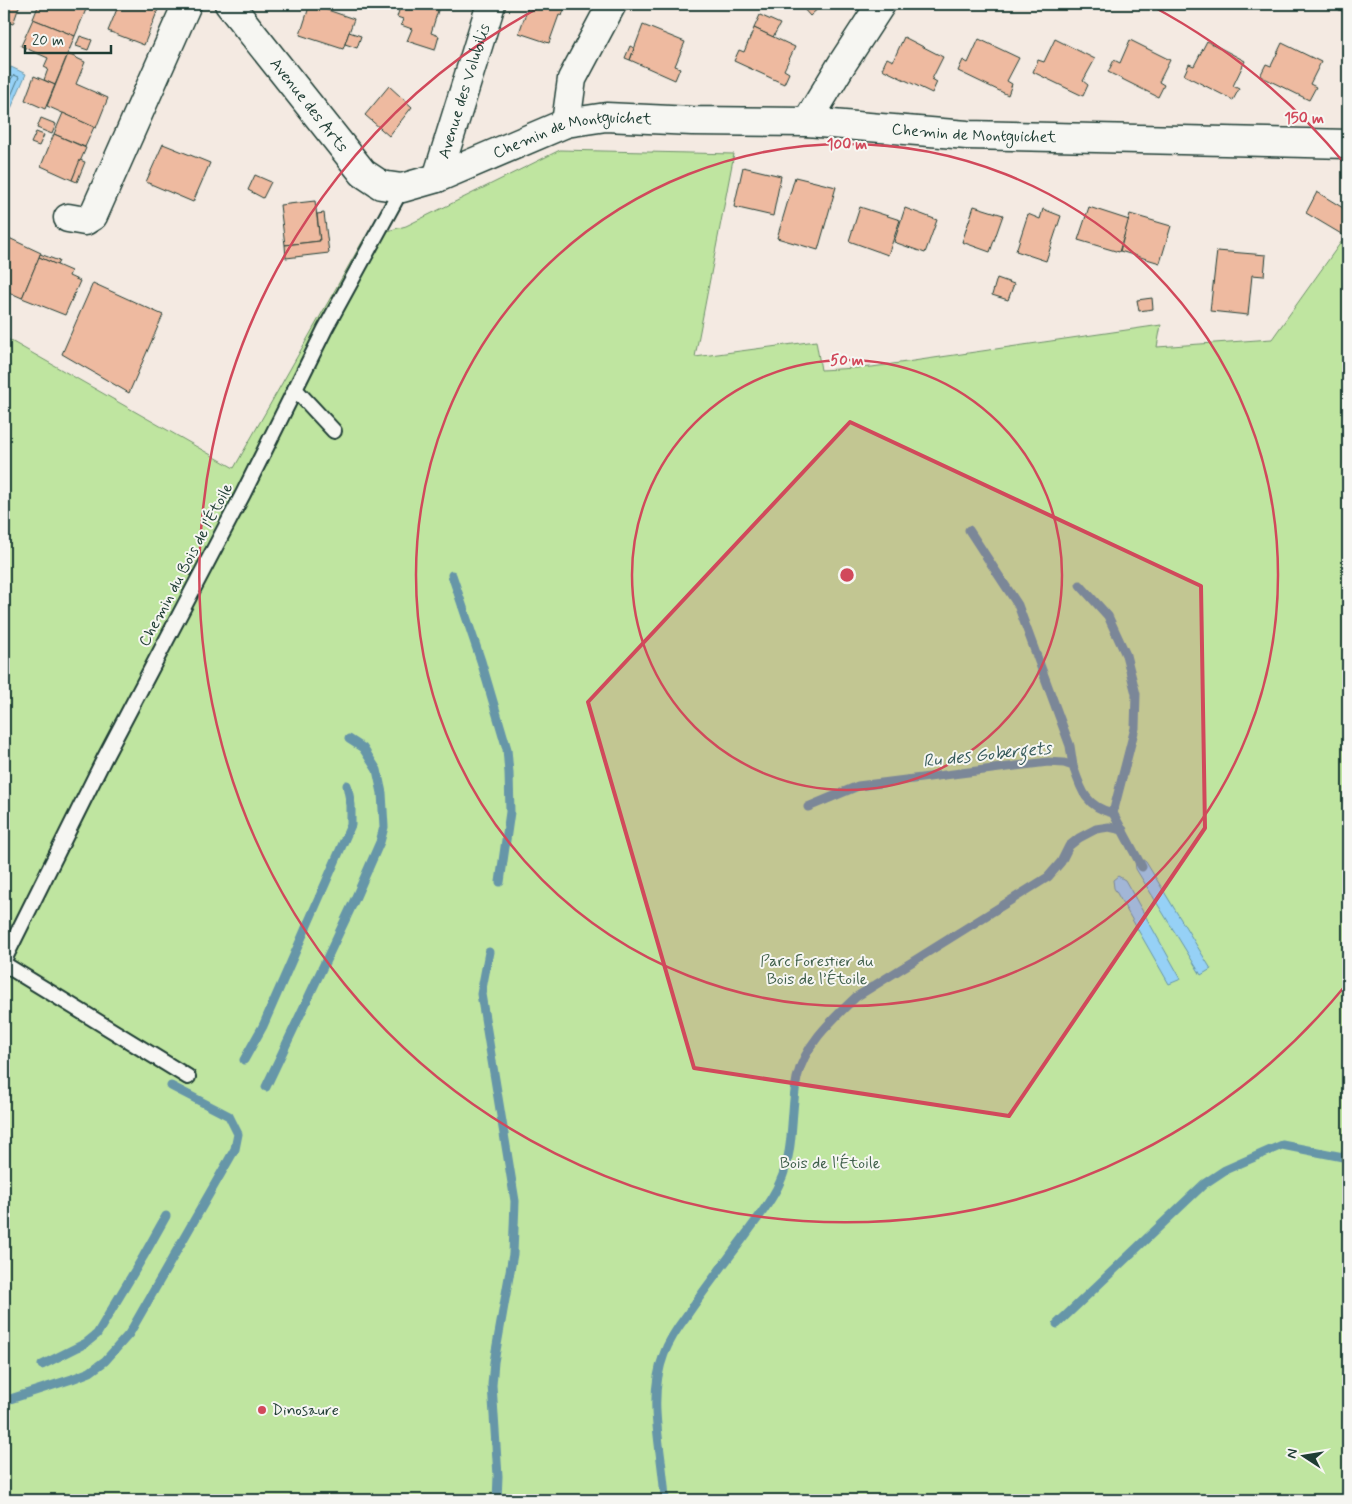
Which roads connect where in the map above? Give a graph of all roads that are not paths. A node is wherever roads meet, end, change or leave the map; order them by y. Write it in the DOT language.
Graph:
graph roads {
  1 [pos="187,4"];
  2 [pos="230,4"];
  3 [pos="491,4"];
  4 [pos="612,4"];
  5 [pos="882,4"];
  6 [pos="807,122"];
  7 [pos="566,123"];
  8 [pos="1348,144"];
  9 [pos="436,178"];
  10 [pos="402,188"];
  11 [pos="68,218"];
  12 [pos="295,389"];
  13 [pos="334,431"];
  14 [pos="4,962"];
  15 [pos="188,1077"];
  1 -- 11 [label="street"];
  2 -- 10 [label="street, Avenue des Arts"];
  3 -- 9 [label="street, Avenue des Volubilis"];
  4 -- 7 [label="street"];
  5 -- 6 [label="street"];
  6 -- 7 [label="street, Chemin de Montguichet"];
  6 -- 8 [label="street, Chemin de Montguichet"];
  7 -- 9 [label="street, Chemin de Montguichet"];
  9 -- 10 [label="street, Chemin de Montguichet"];
  10 -- 12 [label="lane, Chemin du Bois de l'Étoile"];
  12 -- 13 [label="lane"];
  12 -- 14 [label="lane, Chemin du Bois de l'Étoile"];
  14 -- 15 [label="lane"];
}
